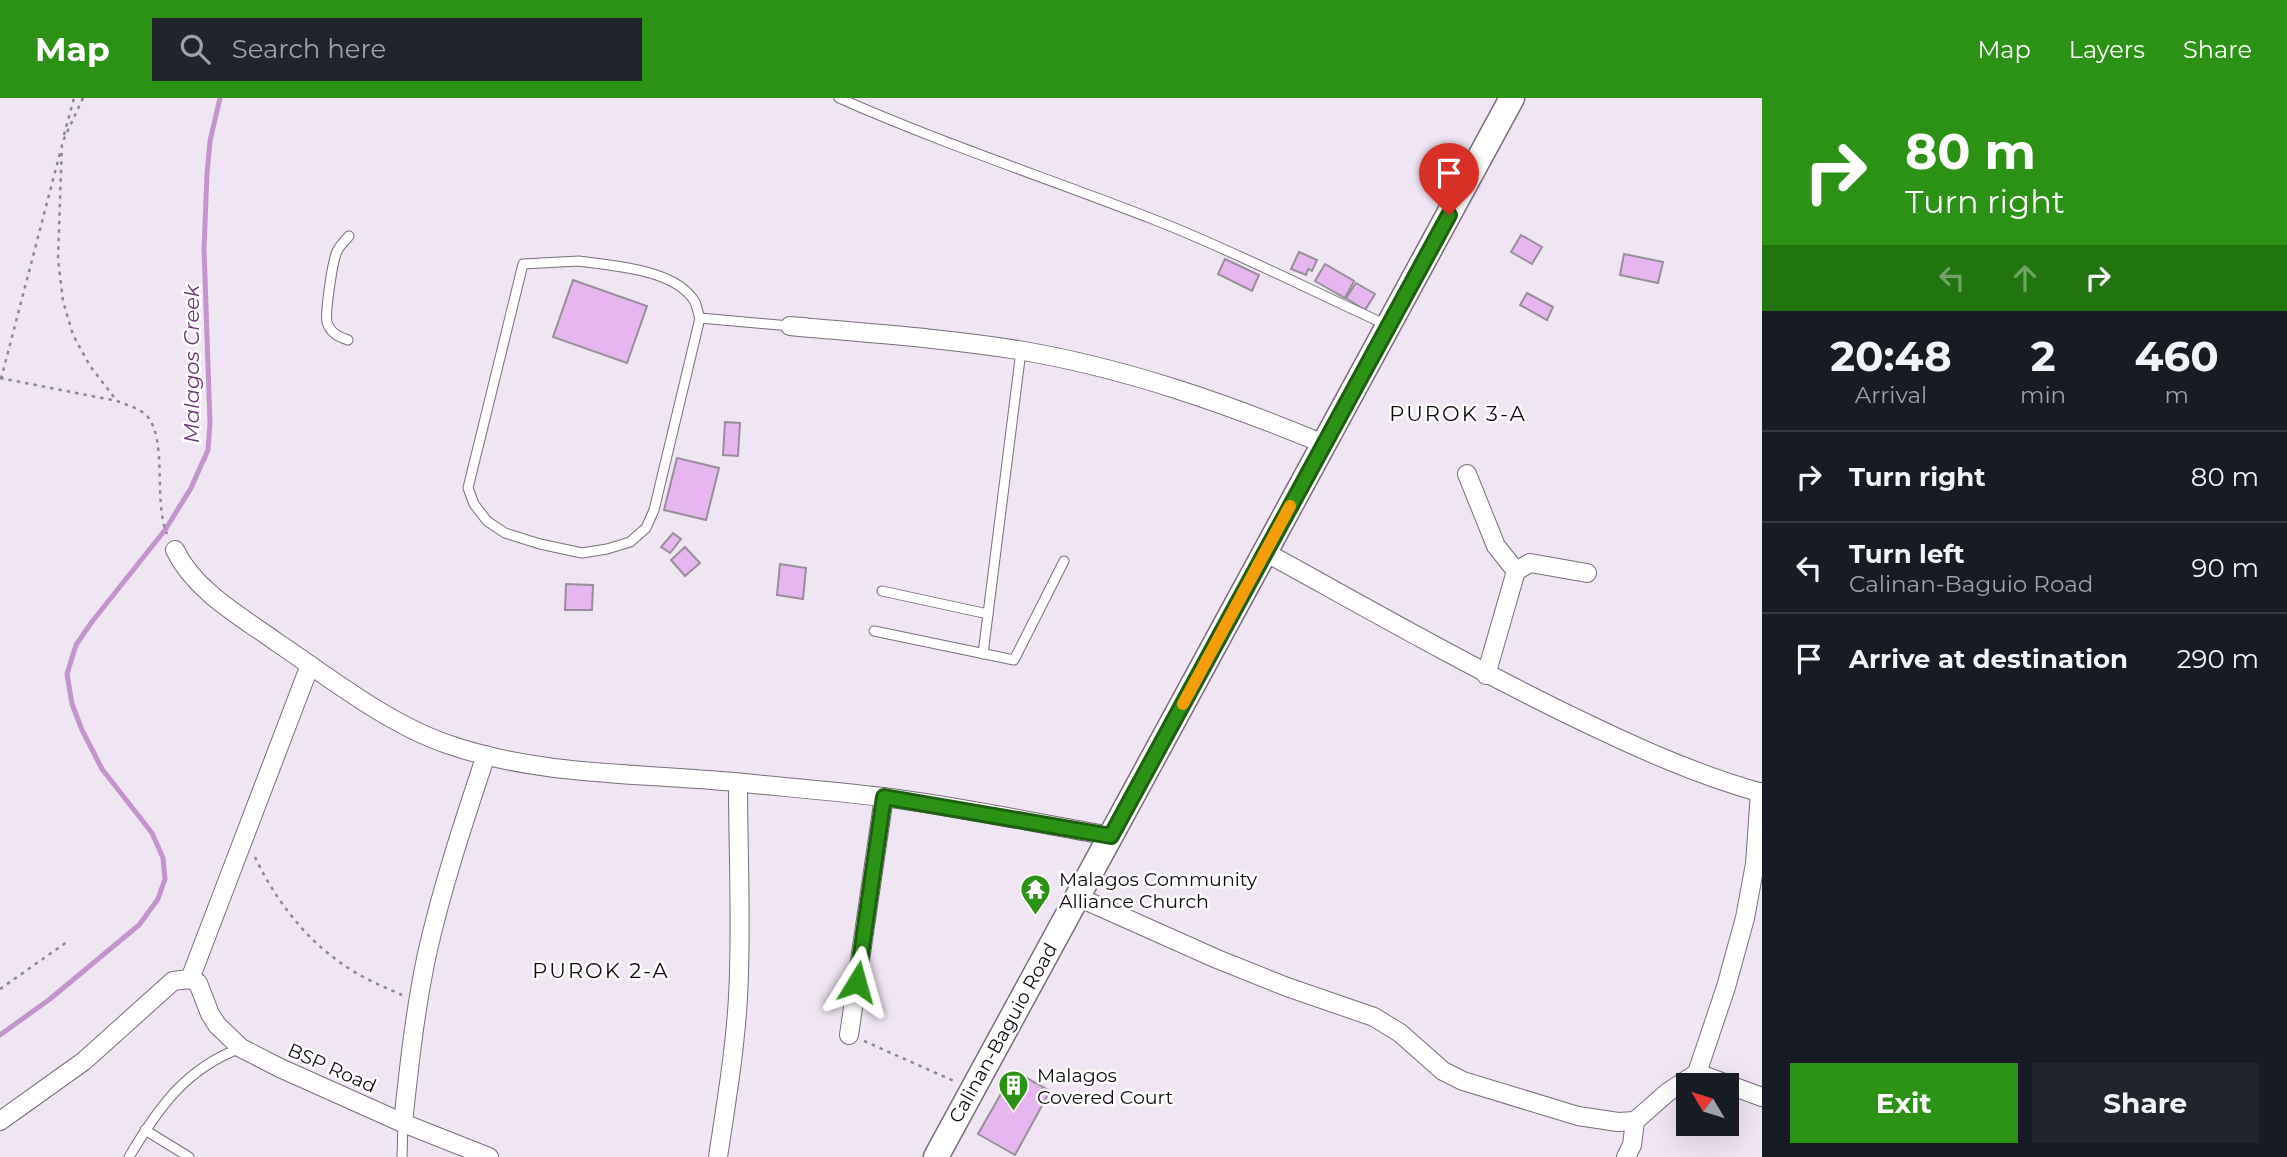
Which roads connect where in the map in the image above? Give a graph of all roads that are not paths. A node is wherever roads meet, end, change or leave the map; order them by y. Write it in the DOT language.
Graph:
graph roads {
  1 [pos="839,98"];
  2 [pos="1512,98"];
  3 [pos="349,236"];
  4 [pos="700,318"];
  5 [pos="790,326"];
  6 [pos="1388,326"];
  7 [pos="348,340"];
  8 [pos="1021,351"];
  9 [pos="1324,444"];
  10 [pos="1467,474"];
  11 [pos="175,550"];
  12 [pos="1265,552"];
  13 [pos="1064,561"];
  14 [pos="1516,572"];
  15 [pos="1587,573"];
  16 [pos="882,591"];
  17 [pos="988,614"];
  18 [pos="874,631"];
  19 [pos="983,654"];
  20 [pos="310,665"];
  21 [pos="1486,675"];
  22 [pos="486,755"];
  23 [pos="737,783"];
  24 [pos="1761,792"];
  25 [pos="884,797"];
  26 [pos="1111,836"];
  27 [pos="1078,897"];
  28 [pos="190,979"];
  29 [pos="849,1035"];
  30 [pos="241,1048"];
  31 [pos="1697,1073"];
  32 [pos="1676,1087"];
  33 [pos="1740,1089"];
  34 [pos="1762,1097"];
  35 [pos="0,1121"];
  36 [pos="1635,1121"];
  37 [pos="403,1123"];
  38 [pos="145,1130"];
  39 [pos="129,1157"];
  40 [pos="189,1157"];
  41 [pos="402,1157"];
  42 [pos="489,1157"];
  43 [pos="718,1157"];
  44 [pos="936,1157"];
  45 [pos="1626,1157"];
  1 -- 6 [label="lane"];
  2 -- 6 [label="main road, Calinan-Baguio Road"];
  3 -- 7 [label="lane"];
  4 -- 4 [label="lane"];
  4 -- 5 [label="lane"];
  5 -- 8 [label="street"];
  6 -- 9 [label="main road, Calinan-Baguio Road"];
  8 -- 9 [label="street"];
  8 -- 17 [label="lane"];
  9 -- 12 [label="main road, Calinan-Baguio Road"];
  10 -- 14 [label="street"];
  11 -- 20 [label="street"];
  12 -- 21 [label="street"];
  12 -- 26 [label="main road, Calinan-Baguio Road"];
  13 -- 19 [label="lane"];
  14 -- 15 [label="street"];
  14 -- 21 [label="street"];
  16 -- 17 [label="lane"];
  17 -- 19 [label="lane"];
  18 -- 19 [label="lane"];
  20 -- 22 [label="street"];
  20 -- 28 [label="street"];
  21 -- 24 [label="street"];
  22 -- 23 [label="street"];
  22 -- 37 [label="street"];
  23 -- 25 [label="street"];
  23 -- 43 [label="street"];
  24 -- 31 [label="street"];
  25 -- 26 [label="street"];
  25 -- 29 [label="street"];
  26 -- 27 [label="main road, Calinan-Baguio Road"];
  27 -- 36 [label="street"];
  27 -- 44 [label="main road, Calinan-Baguio Road"];
  28 -- 30 [label="street, BSP Road"];
  28 -- 35 [label="street"];
  30 -- 37 [label="street, BSP Road"];
  30 -- 38 [label="lane"];
  32 -- 36 [label="street"];
  33 -- 34 [label="street"];
  36 -- 45 [label="street"];
  37 -- 41 [label="lane"];
  37 -- 42 [label="street, BSP Road"];
  38 -- 39 [label="lane"];
  38 -- 40 [label="lane"];
}
